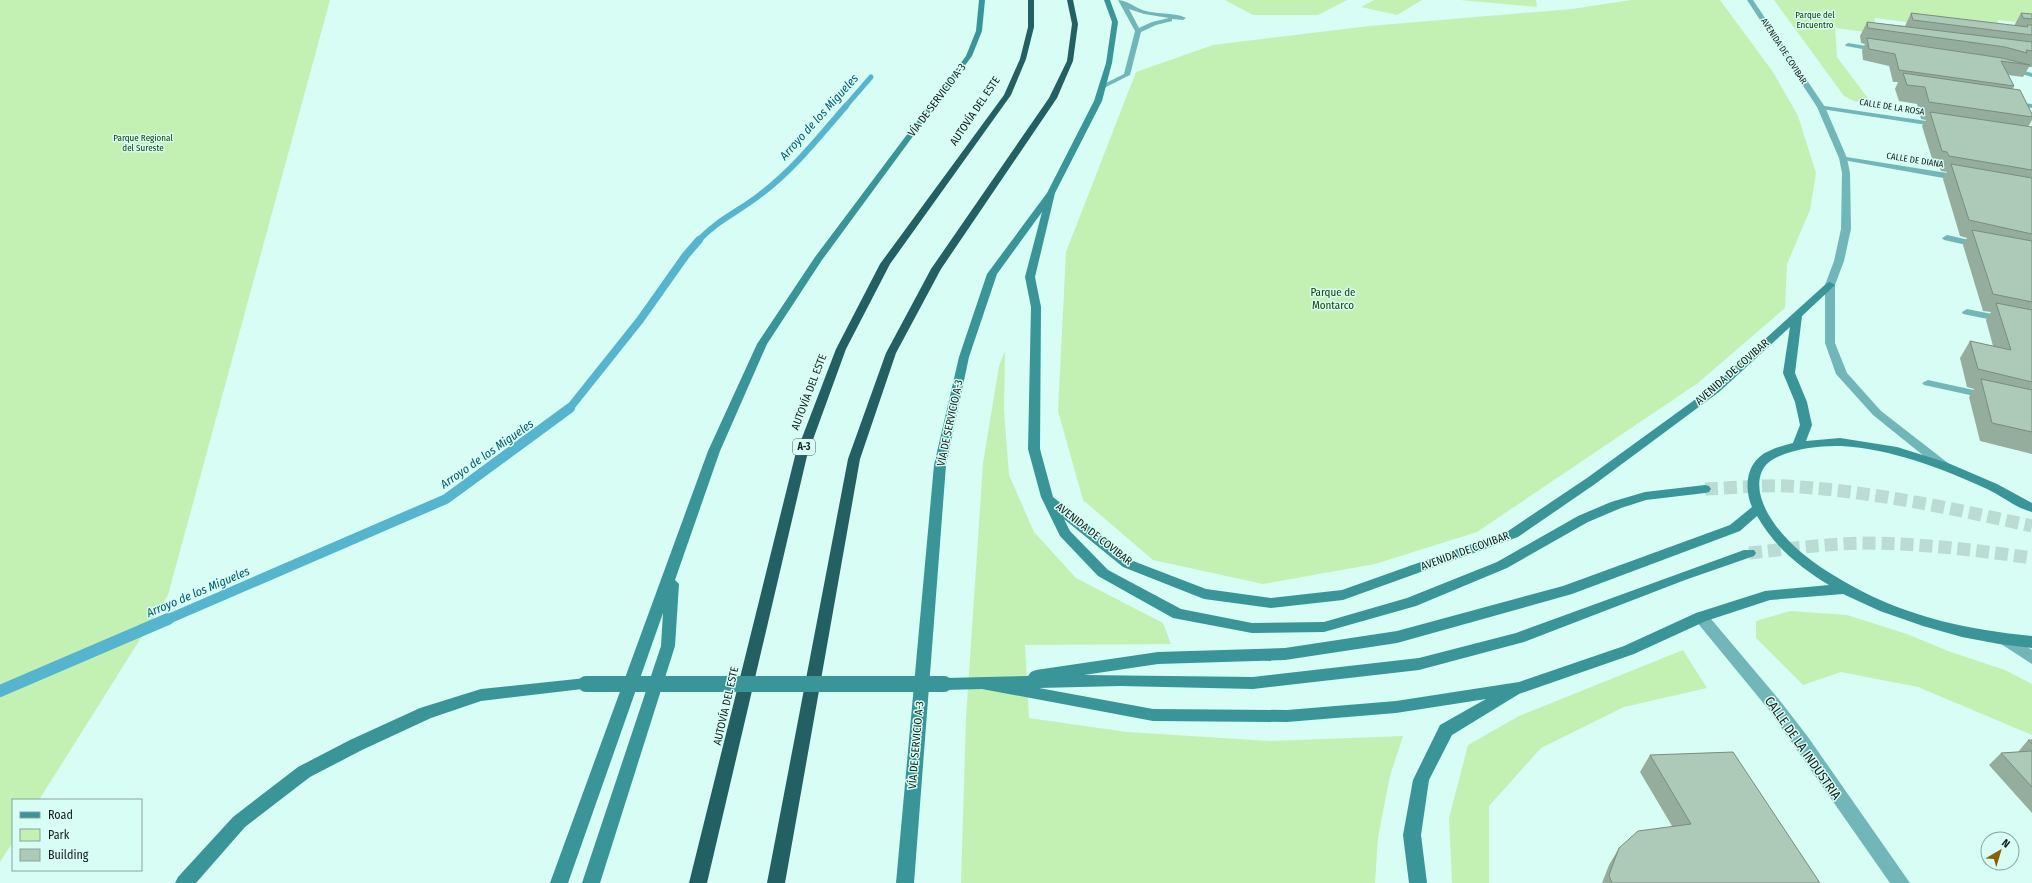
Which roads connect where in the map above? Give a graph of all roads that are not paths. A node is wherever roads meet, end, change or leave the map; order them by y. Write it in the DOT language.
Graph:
graph roads {
  1 [pos="982,0"];
  2 [pos="1031,0"];
  3 [pos="1070,0"];
  4 [pos="1107,0"];
  5 [pos="1750,0"];
  6 [pos="1122,1"];
  7 [pos="1138,31"];
  8 [pos="1848,45"];
  9 [pos="1887,51"];
  10 [pos="2004,68"];
  11 [pos="2032,75"];
  12 [pos="1102,86"];
  13 [pos="2007,102"];
  14 [pos="2032,106"];
  15 [pos="1821,107"];
  16 [pos="1948,126"];
  17 [pos="1843,158"];
  18 [pos="1972,180"];
  19 [pos="1051,193"];
  20 [pos="1948,238"];
  21 [pos="1986,246"];
  22 [pos="1830,285"];
  23 [pos="1967,312"];
  24 [pos="1796,315"];
  25 [pos="2032,325"];
  26 [pos="1928,383"];
  27 [pos="2002,399"];
  28 [pos="1798,445"];
  29 [pos="1944,466"];
  30 [pos="1705,489"];
  31 [pos="1047,498"];
  32 [pos="1758,508"];
  33 [pos="2032,508"];
  34 [pos="1749,553"];
  35 [pos="672,571"];
  36 [pos="1846,590"];
  37 [pos="1701,617"];
  38 [pos="2006,640"];
  39 [pos="2032,642"];
  40 [pos="2032,658"];
  41 [pos="985,684"];
  42 [pos="1519,688"];
  43 [pos="184,883"];
  44 [pos="559,883"];
  45 [pos="591,883"];
  46 [pos="698,883"];
  47 [pos="776,883"];
  48 [pos="904,883"];
  49 [pos="1418,883"];
  50 [pos="1901,883"];
  1 -- 35 [label="main road, VÍA DE SERVICIO A-3"];
  2 -- 46 [label="highway, AUTOVÍA DEL ESTE / A-3"];
  3 -- 47 [label="highway"];
  4 -- 12 [label="main road, VÍA DE SERVICIO A-3"];
  5 -- 15 [label="street, AVENIDA DE COVIBAR"];
  6 -- 7 [label="street"];
  6 -- 7 [label="street"];
  7 -- 12 [label="street"];
  8 -- 9 [label="street"];
  10 -- 11 [label="street"];
  12 -- 19 [label="main road, VÍA DE SERVICIO A-3"];
  13 -- 14 [label="street"];
  15 -- 16 [label="street, CALLE DE LA ROSA"];
  15 -- 17 [label="street, AVENIDA DE COVIBAR"];
  17 -- 18 [label="street, CALLE DE DIANA"];
  17 -- 22 [label="street, AVENIDA DE COVIBAR"];
  19 -- 31 [label="main road"];
  19 -- 48 [label="main road, VÍA DE SERVICIO A-3"];
  20 -- 21 [label="street"];
  22 -- 24 [label="main road, AVENIDA DE COVIBAR"];
  22 -- 29 [label="street, AVENIDA DE COVIBAR"];
  23 -- 25 [label="street"];
  24 -- 28 [label="main road"];
  24 -- 31 [label="main road, AVENIDA DE COVIBAR"];
  26 -- 27 [label="street"];
  28 -- 29 [label="main road"];
  28 -- 32 [label="main road"];
  29 -- 33 [label="main road"];
  30 -- 31 [label="main road"];
  32 -- 36 [label="main road"];
  32 -- 41 [label="main road"];
  34 -- 41 [label="main road"];
  35 -- 44 [label="main road, VÍA DE SERVICIO A-3"];
  35 -- 45 [label="main road"];
  36 -- 37 [label="main road"];
  36 -- 38 [label="main road"];
  37 -- 42 [label="main road"];
  37 -- 50 [label="street, CALLE DE LA INDUSTRIA"];
  38 -- 39 [label="main road"];
  38 -- 40 [label="street"];
  41 -- 42 [label="main road"];
  41 -- 43 [label="main road, bridge"];
  42 -- 49 [label="main road"];
}
